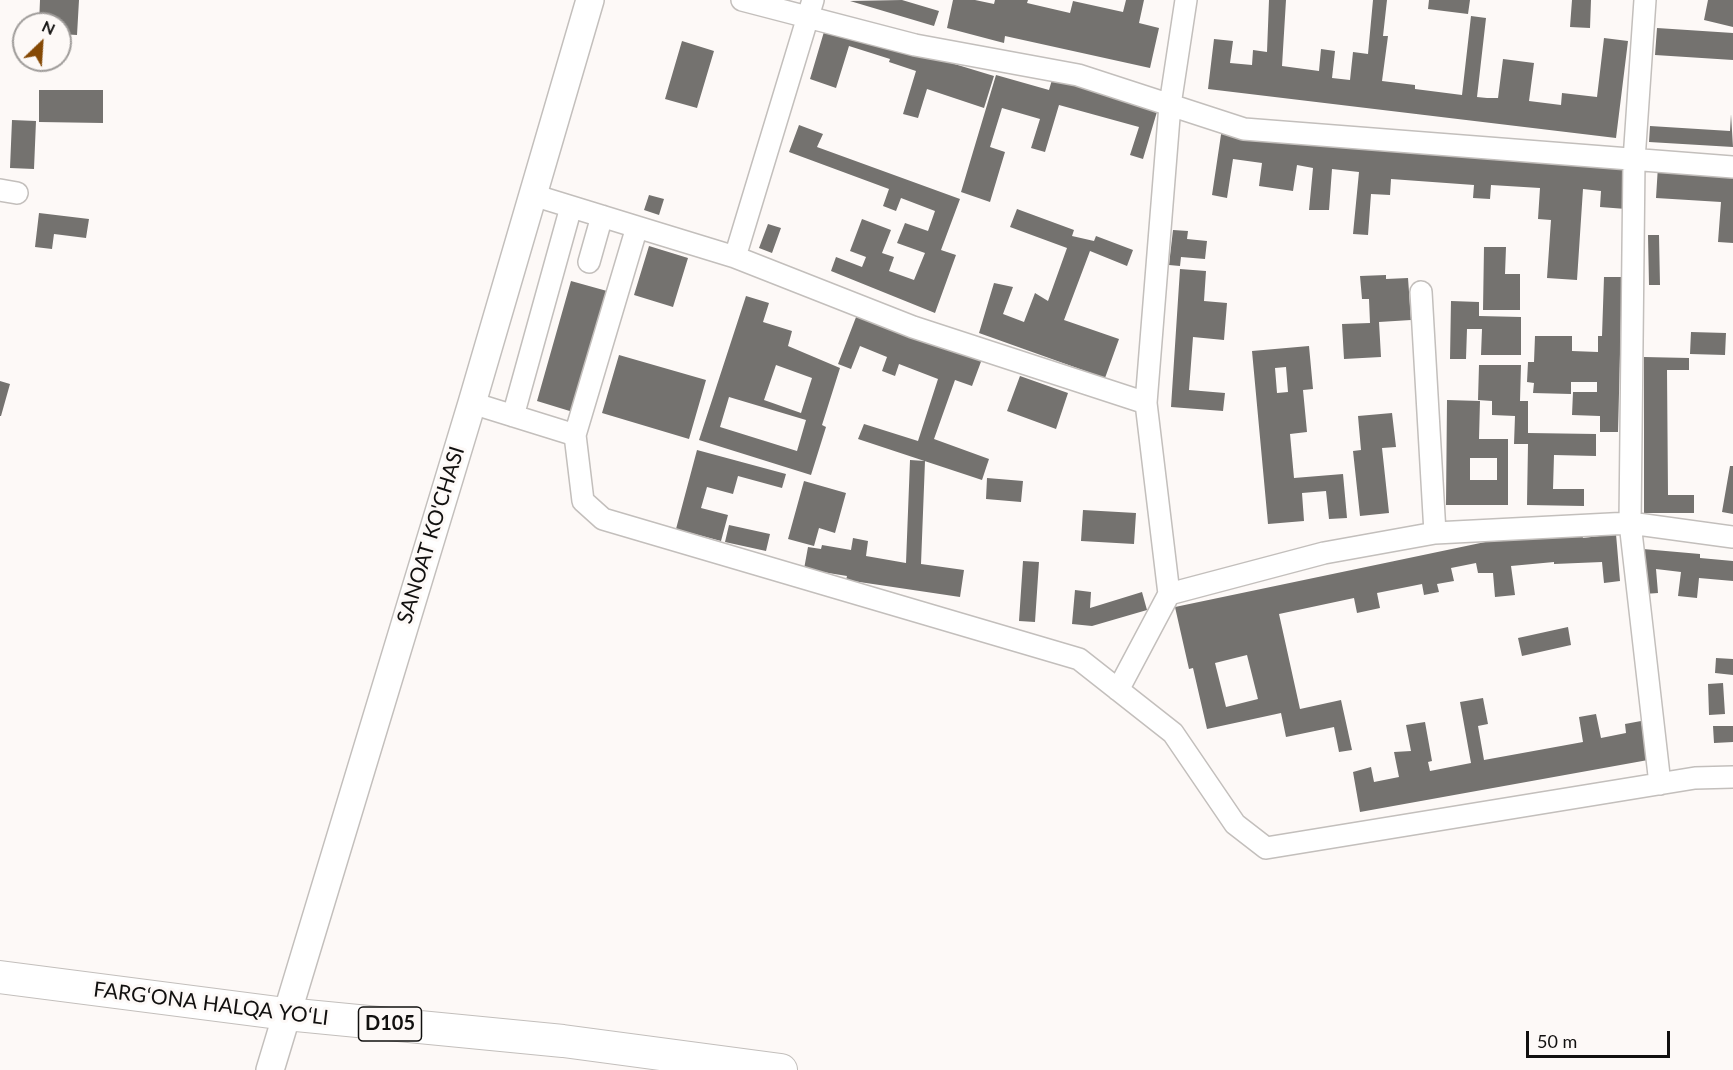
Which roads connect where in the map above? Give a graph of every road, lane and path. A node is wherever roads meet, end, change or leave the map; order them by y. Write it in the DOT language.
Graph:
graph roads {
  1 [pos="590,0"];
  2 [pos="742,0"];
  3 [pos="1186,0"];
  4 [pos="1645,0"];
  5 [pos="811,9"];
  6 [pos="1170,105"];
  7 [pos="1634,160"];
  8 [pos="1733,167"];
  9 [pos="533,195"];
  10 [pos="571,207"];
  11 [pos="602,216"];
  12 [pos="637,226"];
  13 [pos="735,257"];
  14 [pos="589,262"];
  15 [pos="1421,291"];
  16 [pos="472,403"];
  17 [pos="1146,403"];
  18 [pos="513,416"];
  19 [pos="575,435"];
  20 [pos="1630,523"];
  21 [pos="1435,533"];
  22 [pos="1733,537"];
  23 [pos="1169,594"];
  24 [pos="1118,690"];
  25 [pos="1733,777"];
  26 [pos="1660,784"];
  27 [pos="0,977"];
  28 [pos="286,1014"];
  29 [pos="270,1070"];
  30 [pos="780,1070"];
  1 -- 9 [label="main road, SANOAT KO'CHASI"];
  2 -- 5 [label="street"];
  3 -- 6 [label="street"];
  4 -- 7 [label="street"];
  5 -- 6 [label="street"];
  5 -- 13 [label="street"];
  6 -- 7 [label="street"];
  6 -- 17 [label="street"];
  7 -- 8 [label="street"];
  7 -- 20 [label="street"];
  9 -- 10 [label="street"];
  9 -- 16 [label="main road, SANOAT KO'CHASI"];
  10 -- 11 [label="street"];
  10 -- 18 [label="street"];
  11 -- 12 [label="street"];
  11 -- 14 [label="street"];
  12 -- 13 [label="street"];
  12 -- 19 [label="street"];
  13 -- 17 [label="street"];
  15 -- 21 [label="street"];
  16 -- 18 [label="street"];
  16 -- 28 [label="main road, SANOAT KO'CHASI"];
  17 -- 23 [label="street"];
  18 -- 19 [label="street"];
  19 -- 24 [label="street"];
  20 -- 21 [label="street"];
  20 -- 22 [label="street"];
  20 -- 26 [label="street"];
  21 -- 23 [label="street"];
  23 -- 24 [label="street"];
  24 -- 26 [label="street"];
  25 -- 26 [label="street"];
  27 -- 28 [label="highway, FARG‘ONA HALQA YO‘LI / D105"];
  28 -- 29 [label="main road, SANOAT KO'CHASI"];
  28 -- 30 [label="highway, FARG‘ONA HALQA YO‘LI / D105"];
}
